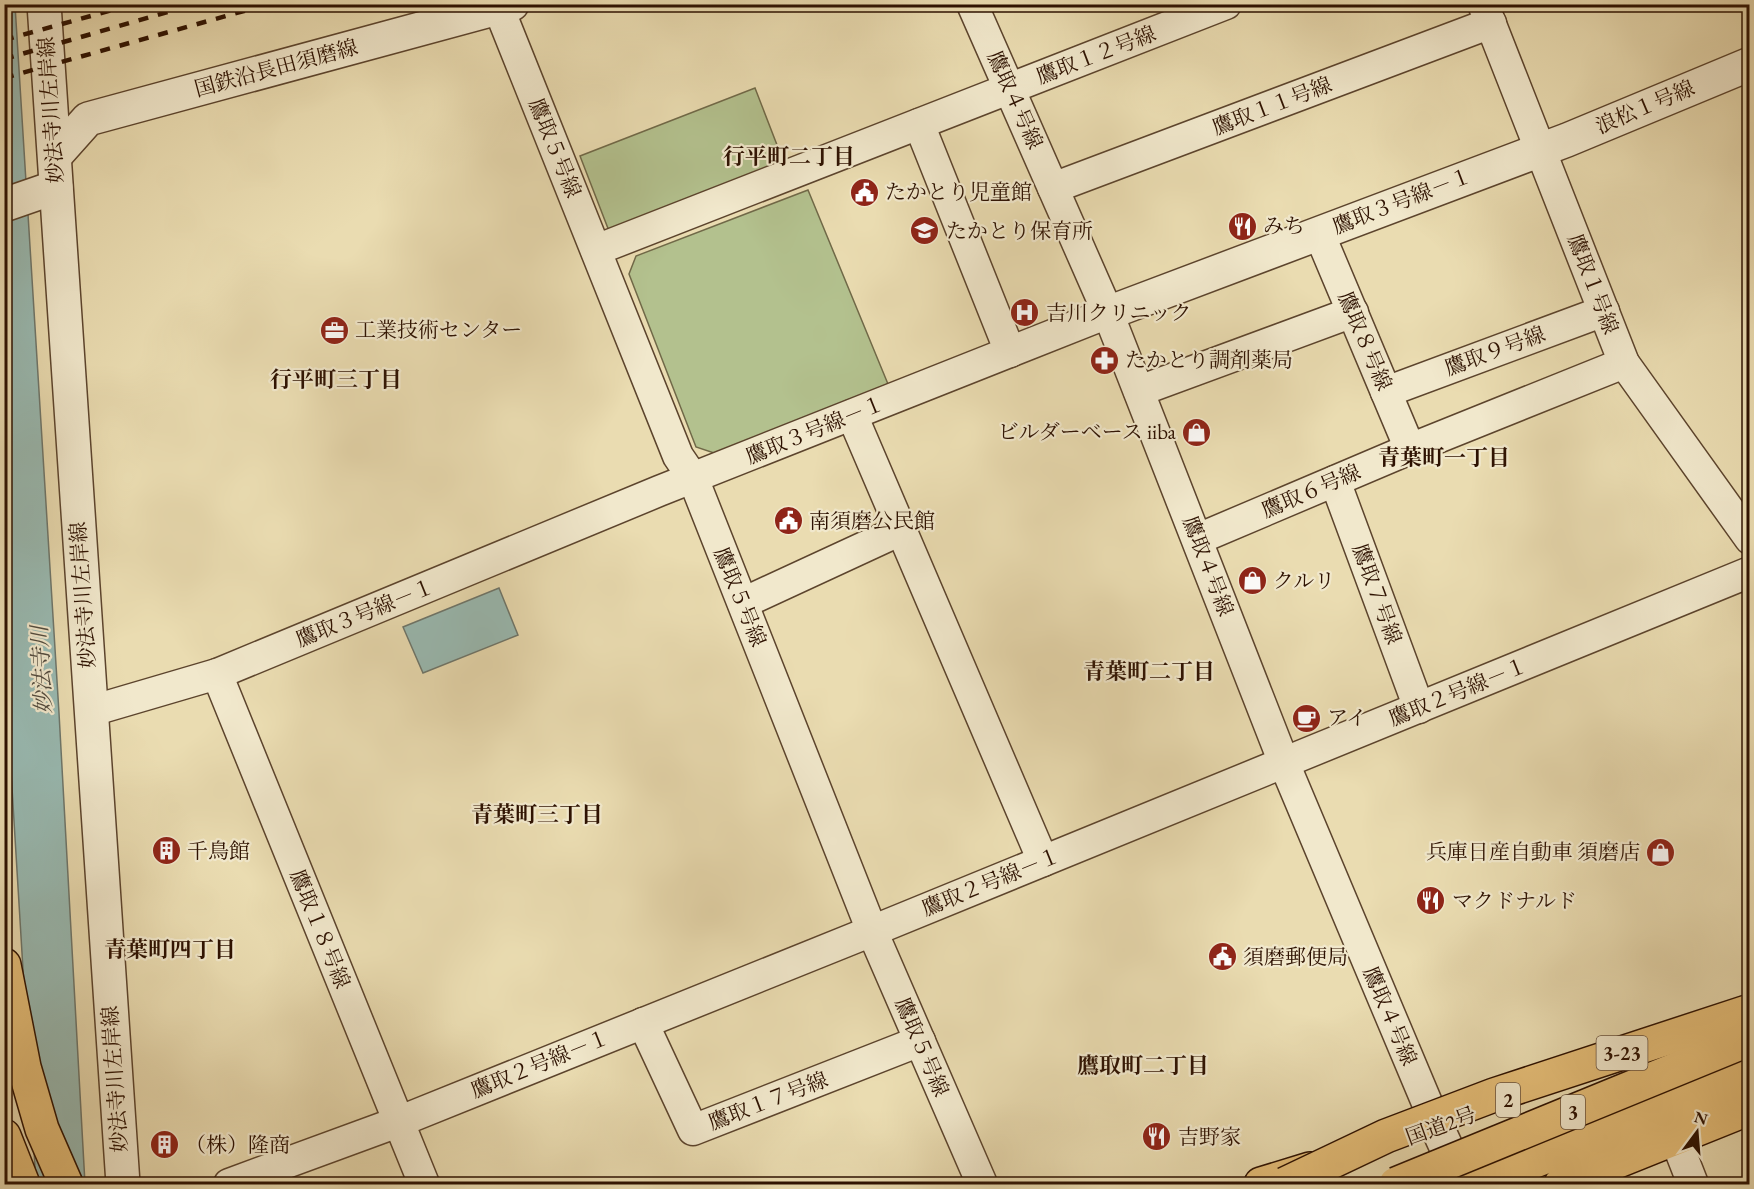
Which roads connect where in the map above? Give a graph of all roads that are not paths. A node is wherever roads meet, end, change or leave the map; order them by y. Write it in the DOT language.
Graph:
graph roads {
  1 [pos="44,4"];
  2 [pos="972,4"];
  3 [pos="1226,4"];
  4 [pos="505,7"];
  5 [pos="1185,12"];
  6 [pos="1487,14"];
  7 [pos="1749,64"];
  8 [pos="1009,89"];
  9 [pos="919,124"];
  10 [pos="1540,149"];
  11 [pos="35,186"];
  12 [pos="1053,188"];
  13 [pos="1319,232"];
  14 [pos="596,250"];
  15 [pos="1604,311"];
  16 [pos="1353,312"];
  17 [pos="1108,313"];
  18 [pos="1010,352"];
  19 [pos="1624,363"];
  20 [pos="1139,391"];
  21 [pos="1386,392"];
  22 [pos="852,415"];
  23 [pos="1410,449"];
  24 [pos="693,478"];
  25 [pos="1335,481"];
  26 [pos="901,530"];
  27 [pos="1198,539"];
  28 [pos="1749,539"];
  29 [pos="1749,572"];
  30 [pos="742,603"];
  31 [pos="217,674"];
  32 [pos="1419,708"];
  33 [pos="91,711"];
  34 [pos="1284,763"];
  35 [pos="1043,861"];
  36 [pos="872,931"];
  37 [pos="4,965"];
  38 [pos="1749,999"];
  39 [pos="1749,1011"];
  40 [pos="643,1023"];
  41 [pos="1749,1039"];
  42 [pos="920,1041"];
  43 [pos="1749,1074"];
  44 [pos="1749,1108"];
  45 [pos="398,1122"];
  46 [pos="1438,1130"];
  47 [pos="4,1136"];
  48 [pos="1675,1138"];
  49 [pos="23,1185"];
  50 [pos="66,1185"];
  51 [pos="123,1185"];
  52 [pos="229,1185"];
  53 [pos="424,1185"];
  54 [pos="982,1185"];
  55 [pos="1261,1185"];
  56 [pos="1285,1185"];
  57 [pos="1396,1185"];
  58 [pos="1463,1185"];
  59 [pos="1478,1185"];
  60 [pos="1561,1185"];
  61 [pos="1693,1185"];
  1 -- 11 [label="street, 妙法寺川左岸線"];
  2 -- 8 [label="street, 鷹取４号線"];
  3 -- 5 [label="street, 鷹取１２号線"];
  4 -- 11 [label="street, 国鉄沿長田須磨線"];
  4 -- 14 [label="street, 鷹取５号線"];
  5 -- 8 [label="street, 鷹取１２号線"];
  6 -- 10 [label="street, 鷹取１号線"];
  6 -- 12 [label="street, 鷹取１１号線"];
  7 -- 10 [label="street, 浪松１号線"];
  8 -- 9 [label="street, 鷹取１２号線"];
  8 -- 12 [label="street, 鷹取４号線"];
  9 -- 14 [label="street, 鷹取１２号線"];
  9 -- 18 [label="street"];
  10 -- 13 [label="street, 鷹取３号線－１"];
  10 -- 15 [label="street, 鷹取１号線"];
  11 -- 33 [label="street, 妙法寺川左岸線"];
  12 -- 17 [label="street, 鷹取４号線"];
  13 -- 16 [label="street, 鷹取８号線"];
  13 -- 17 [label="street, 鷹取３号線－１"];
  14 -- 24 [label="street, 鷹取５号線"];
  15 -- 19 [label="street, 鷹取１号線"];
  15 -- 21 [label="street, 鷹取９号線"];
  16 -- 20 [label="street"];
  16 -- 21 [label="street, 鷹取８号線"];
  17 -- 18 [label="street, 鷹取３号線－１"];
  17 -- 20 [label="street, 鷹取４号線"];
  18 -- 22 [label="street, 鷹取３号線－１"];
  19 -- 23 [label="street, 鷹取６号線"];
  19 -- 28 [label="street, 鷹取１号線"];
  20 -- 27 [label="street, 鷹取４号線"];
  21 -- 23 [label="street, 鷹取８号線"];
  22 -- 24 [label="street, 鷹取３号線－１"];
  22 -- 26 [label="street"];
  23 -- 25 [label="street, 鷹取６号線"];
  24 -- 30 [label="street, 鷹取５号線"];
  24 -- 31 [label="street, 鷹取３号線－１"];
  25 -- 27 [label="street, 鷹取６号線"];
  25 -- 32 [label="street, 鷹取７号線"];
  26 -- 30 [label="street"];
  26 -- 35 [label="street"];
  27 -- 34 [label="street, 鷹取４号線"];
  29 -- 32 [label="street, 鷹取２号線－１"];
  30 -- 36 [label="street, 鷹取５号線"];
  31 -- 33 [label="street, 鷹取３号線－１"];
  31 -- 45 [label="street, 鷹取１８号線"];
  32 -- 34 [label="street, 鷹取２号線－１"];
  33 -- 51 [label="street, 妙法寺川左岸線"];
  34 -- 35 [label="street, 鷹取２号線－１"];
  34 -- 46 [label="street, 鷹取４号線"];
  35 -- 36 [label="street, 鷹取２号線－１"];
  36 -- 40 [label="street, 鷹取２号線－１"];
  36 -- 42 [label="street, 鷹取５号線"];
  37 -- 50 [label="highway"];
  38 -- 46 [label="highway, 国道2号 / 2"];
  39 -- 56 [label="highway, 3-23, bridge"];
  40 -- 42 [label="street, 鷹取１７号線"];
  40 -- 45 [label="street, 鷹取２号線－１"];
  41 -- 57 [label="highway, 3, bridge"];
  42 -- 54 [label="street, 鷹取５号線"];
  43 -- 59 [label="highway, 3"];
  44 -- 48 [label="highway"];
  45 -- 52 [label="street, 鷹取２号線－１"];
  45 -- 53 [label="street, 鷹取１８号線"];
  46 -- 55 [label="highway, 国道2号 / 2"];
  46 -- 58 [label="street"];
  47 -- 49 [label="highway"];
  48 -- 60 [label="highway"];
  48 -- 61 [label="street"];
}
